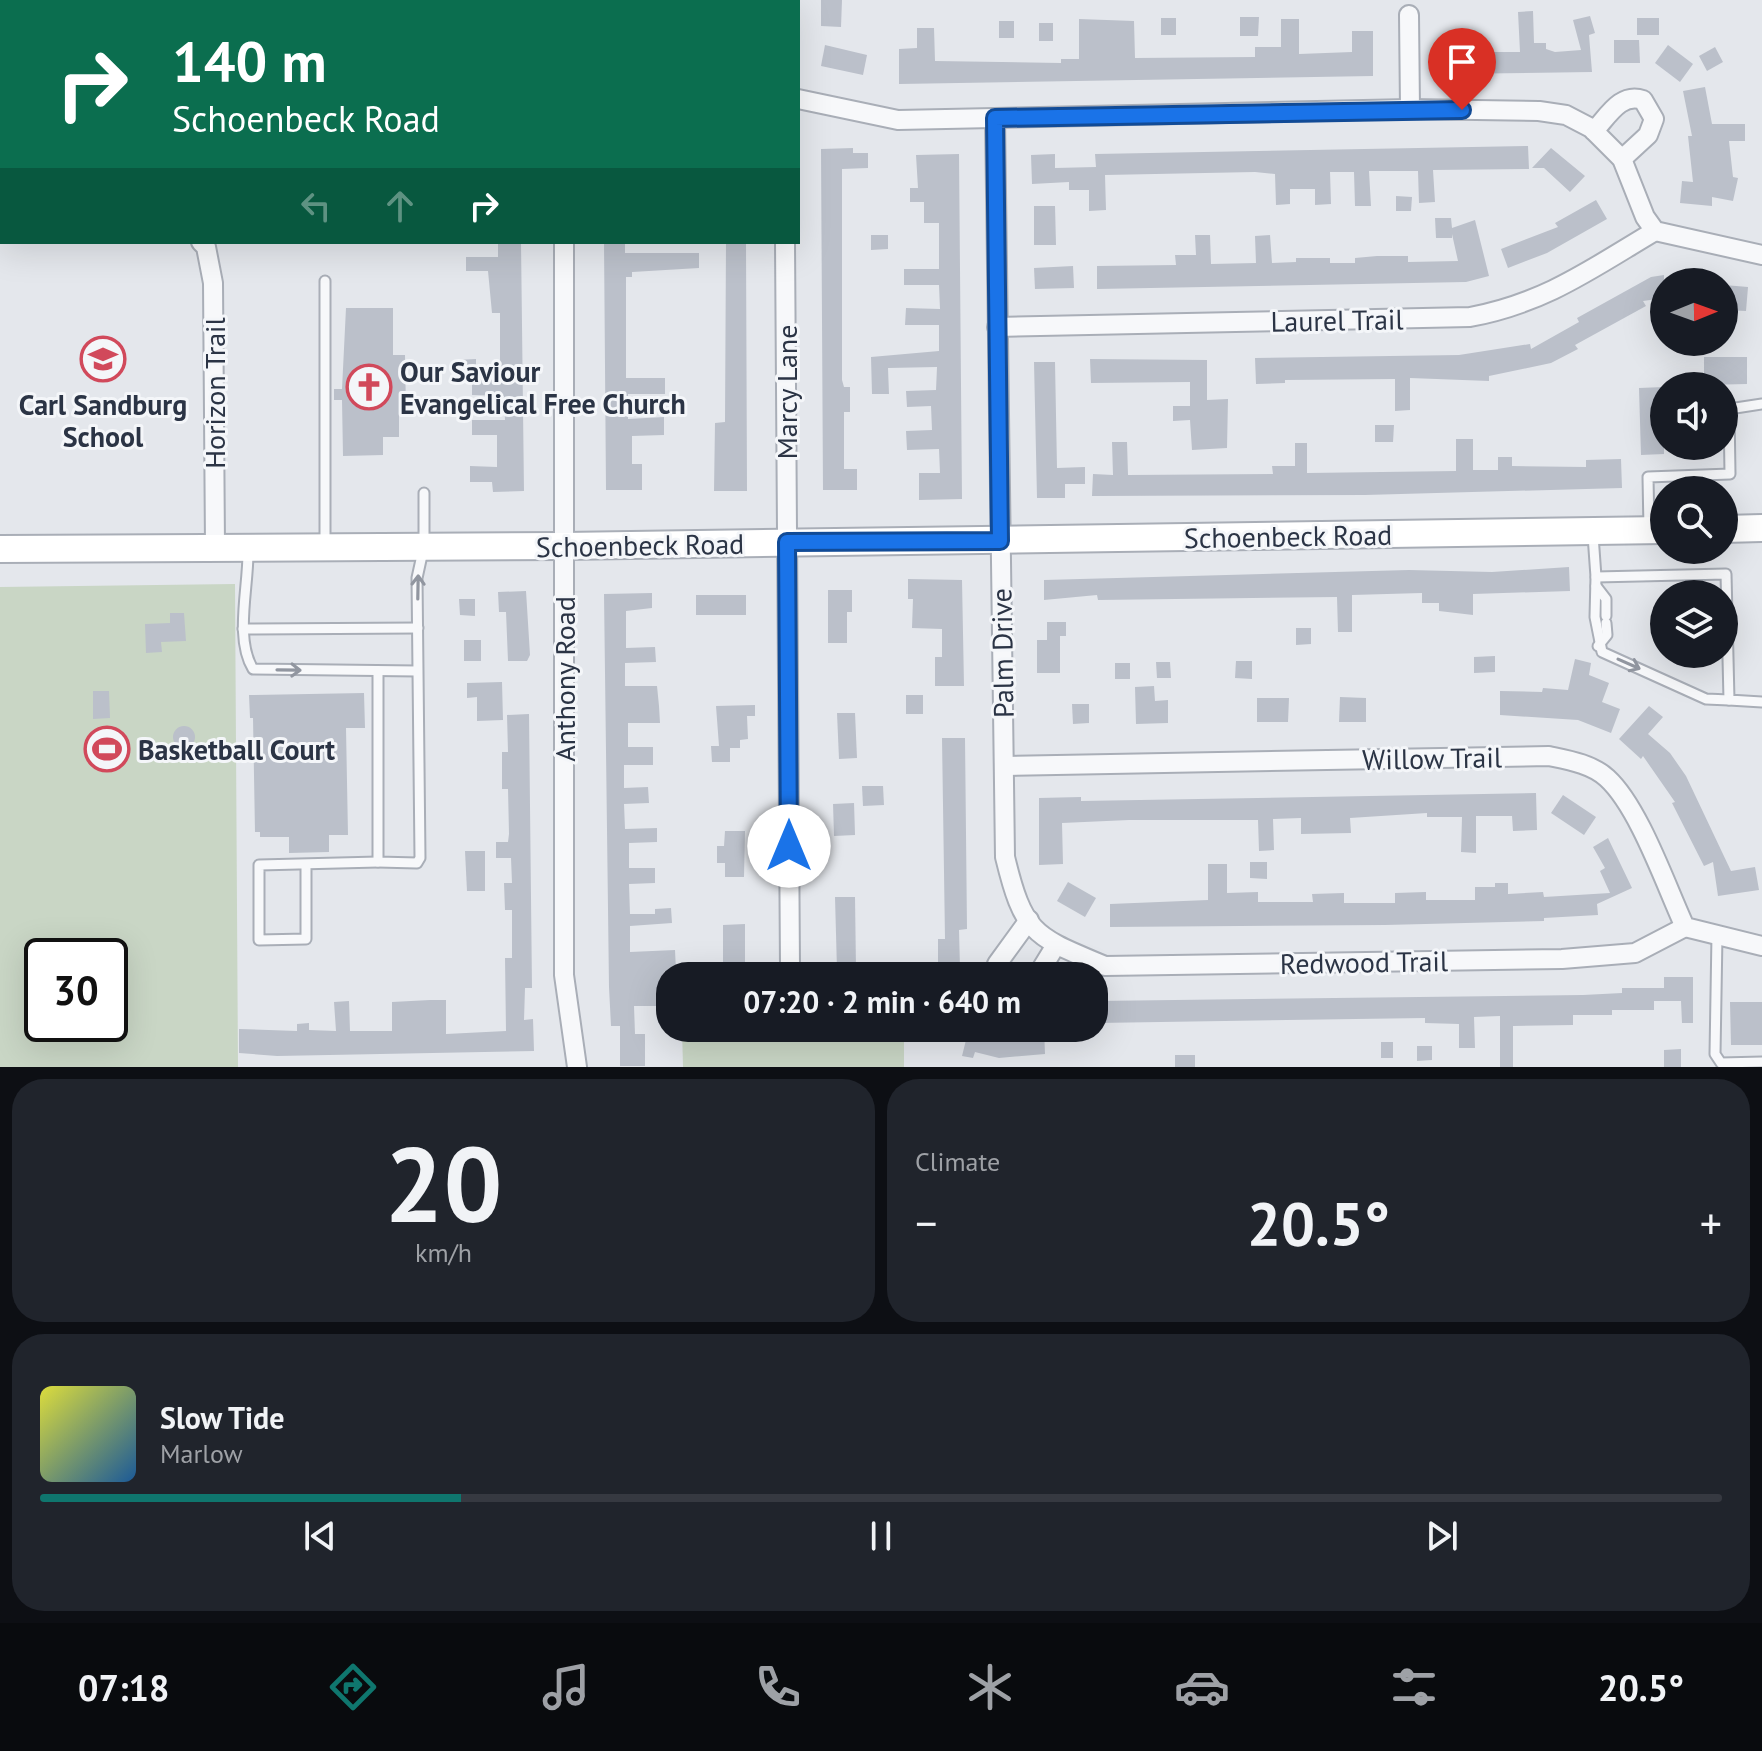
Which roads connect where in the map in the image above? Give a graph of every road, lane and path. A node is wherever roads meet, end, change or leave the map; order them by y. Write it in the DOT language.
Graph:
graph roads {
  1 [pos="1409,15"];
  2 [pos="800,99"];
  3 [pos="1410,109"];
  4 [pos="995,118"];
  5 [pos="1594,131"];
  6 [pos="1622,159"];
  7 [pos="1655,231"];
  8 [pos="203,244"];
  9 [pos="564,244"];
  10 [pos="785,244"];
  11 [pos="1762,255"];
  12 [pos="325,281"];
  13 [pos="997,327"];
  14 [pos="1762,404"];
  15 [pos="1675,476"];
  16 [pos="424,493"];
  17 [pos="1762,528"];
  18 [pos="1738,529"];
  19 [pos="1650,530"];
  20 [pos="1592,531"];
  21 [pos="1000,541"];
  22 [pos="787,542"];
  23 [pos="215,546"];
  24 [pos="248,546"];
  25 [pos="325,546"];
  26 [pos="424,546"];
  27 [pos="564,546"];
  28 [pos="0,549"];
  29 [pos="1596,582"];
  30 [pos="418,628"];
  31 [pos="243,629"];
  32 [pos="1598,646"];
  33 [pos="378,671"];
  34 [pos="417,671"];
  35 [pos="1729,700"];
  36 [pos="1762,702"];
  37 [pos="1004,766"];
  38 [pos="378,862"];
  39 [pos="306,864"];
  40 [pos="1029,920"];
  41 [pos="1685,927"];
  42 [pos="1717,935"];
  43 [pos="1049,942"];
  44 [pos="1762,946"];
  45 [pos="790,962"];
  46 [pos="998,962"];
  47 [pos="1042,962"];
  48 [pos="1762,1062"];
  49 [pos="577,1067"];
  1 -- 3 [label="street"];
  2 -- 4 [label="street"];
  3 -- 4 [label="street"];
  3 -- 5 [label="street"];
  4 -- 13 [label="street, Palm Drive"];
  5 -- 6 [label="street"];
  5 -- 6 [label="street"];
  6 -- 7 [label="street"];
  7 -- 11 [label="street"];
  7 -- 13 [label="street, Laurel Trail"];
  8 -- 23 [label="street, Horizon Trail"];
  9 -- 27 [label="street, Anthony Road"];
  10 -- 22 [label="street, Marcy Lane"];
  12 -- 25 [label="lane"];
  13 -- 21 [label="street, Palm Drive"];
  14 -- 15 [label="lane"];
  16 -- 26 [label="lane"];
  17 -- 18 [label="main road"];
  19 -- 20 [label="main road, Schoenbeck Road"];
  20 -- 21 [label="main road, Schoenbeck Road"];
  20 -- 29 [label="lane"];
  21 -- 22 [label="main road, Schoenbeck Road"];
  21 -- 37 [label="street, Palm Drive"];
  22 -- 27 [label="main road, Schoenbeck Road"];
  22 -- 45 [label="street, Marcy Lane"];
  23 -- 24 [label="main road, Schoenbeck Road"];
  23 -- 28 [label="main road, Schoenbeck Road"];
  24 -- 25 [label="main road, Schoenbeck Road"];
  24 -- 31 [label="lane"];
  25 -- 26 [label="main road, Schoenbeck Road"];
  26 -- 27 [label="main road, Schoenbeck Road"];
  30 -- 26 [label="lane, one-way"];
  27 -- 49 [label="street, Anthony Road"];
  29 -- 32 [label="lane"];
  29 -- 32 [label="lane"];
  29 -- 35 [label="lane"];
  30 -- 31 [label="lane"];
  30 -- 34 [label="lane"];
  31 -- 33 [label="lane, one-way"];
  32 -- 35 [label="lane, one-way"];
  33 -- 34 [label="lane"];
  33 -- 38 [label="lane"];
  34 -- 38 [label="lane"];
  35 -- 36 [label="lane"];
  37 -- 40 [label="street, Palm Drive"];
  37 -- 41 [label="street, Willow Trail"];
  38 -- 39 [label="lane"];
  39 -- 39 [label="lane"];
  40 -- 43 [label="street, Palm Drive"];
  40 -- 46 [label="street"];
  41 -- 42 [label="street"];
  41 -- 43 [label="street, Redwood Trail"];
  42 -- 44 [label="street"];
  42 -- 48 [label="lane"];
  43 -- 47 [label="street"];
}
